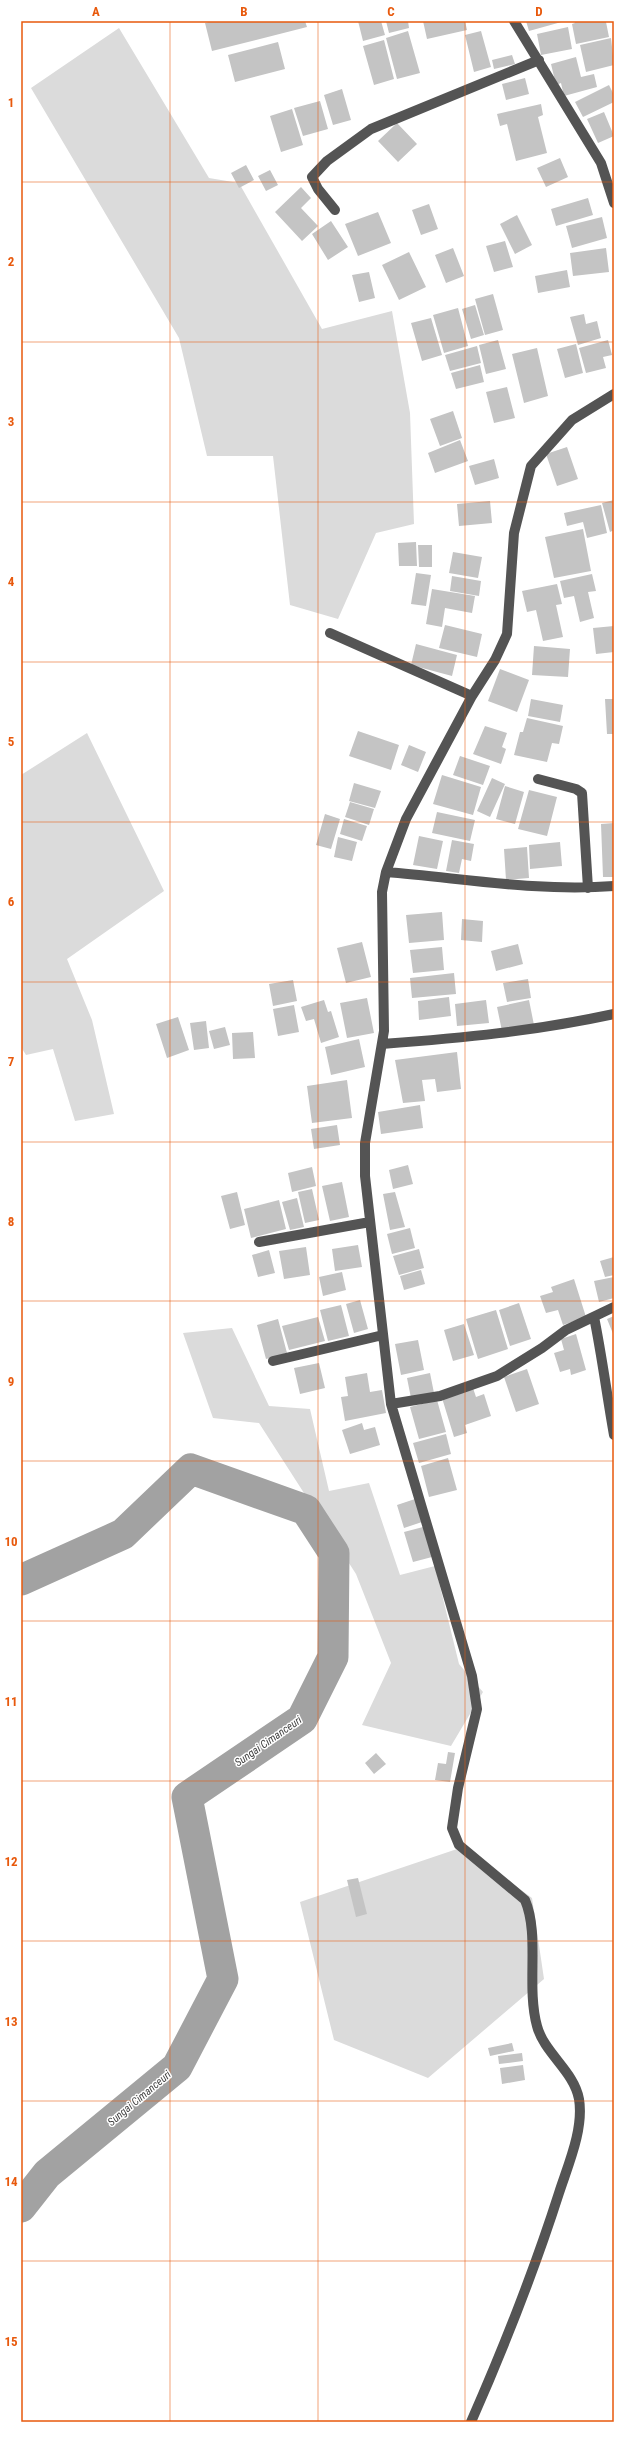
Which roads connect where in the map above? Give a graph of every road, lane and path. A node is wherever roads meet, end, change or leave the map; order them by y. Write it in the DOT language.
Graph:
graph roads {
  1 [pos="514,21"];
  2 [pos="539,60"];
  3 [pos="614,203"];
  4 [pos="335,210"];
  5 [pos="614,394"];
  6 [pos="330,632"];
  7 [pos="472,696"];
  8 [pos="538,779"];
  9 [pos="386,872"];
  10 [pos="614,886"];
  11 [pos="588,888"];
  12 [pos="614,1014"];
  13 [pos="382,1044"];
  14 [pos="370,1222"];
  15 [pos="259,1242"];
  16 [pos="614,1307"];
  17 [pos="594,1317"];
  18 [pos="383,1335"];
  19 [pos="273,1361"];
  20 [pos="391,1404"];
  21 [pos="614,1435"];
  22 [pos="471,2422"];
  1 -- 2 [label="street"];
  2 -- 3 [label="street"];
  2 -- 4 [label="street"];
  5 -- 7 [label="street"];
  6 -- 7 [label="street"];
  7 -- 9 [label="street"];
  8 -- 11 [label="street"];
  9 -- 11 [label="street"];
  9 -- 13 [label="street"];
  10 -- 11 [label="street"];
  12 -- 13 [label="street"];
  13 -- 14 [label="street"];
  14 -- 15 [label="street"];
  14 -- 18 [label="street"];
  16 -- 17 [label="street"];
  17 -- 20 [label="street"];
  17 -- 21 [label="street"];
  18 -- 19 [label="street"];
  18 -- 20 [label="street"];
  20 -- 22 [label="street"];
}
